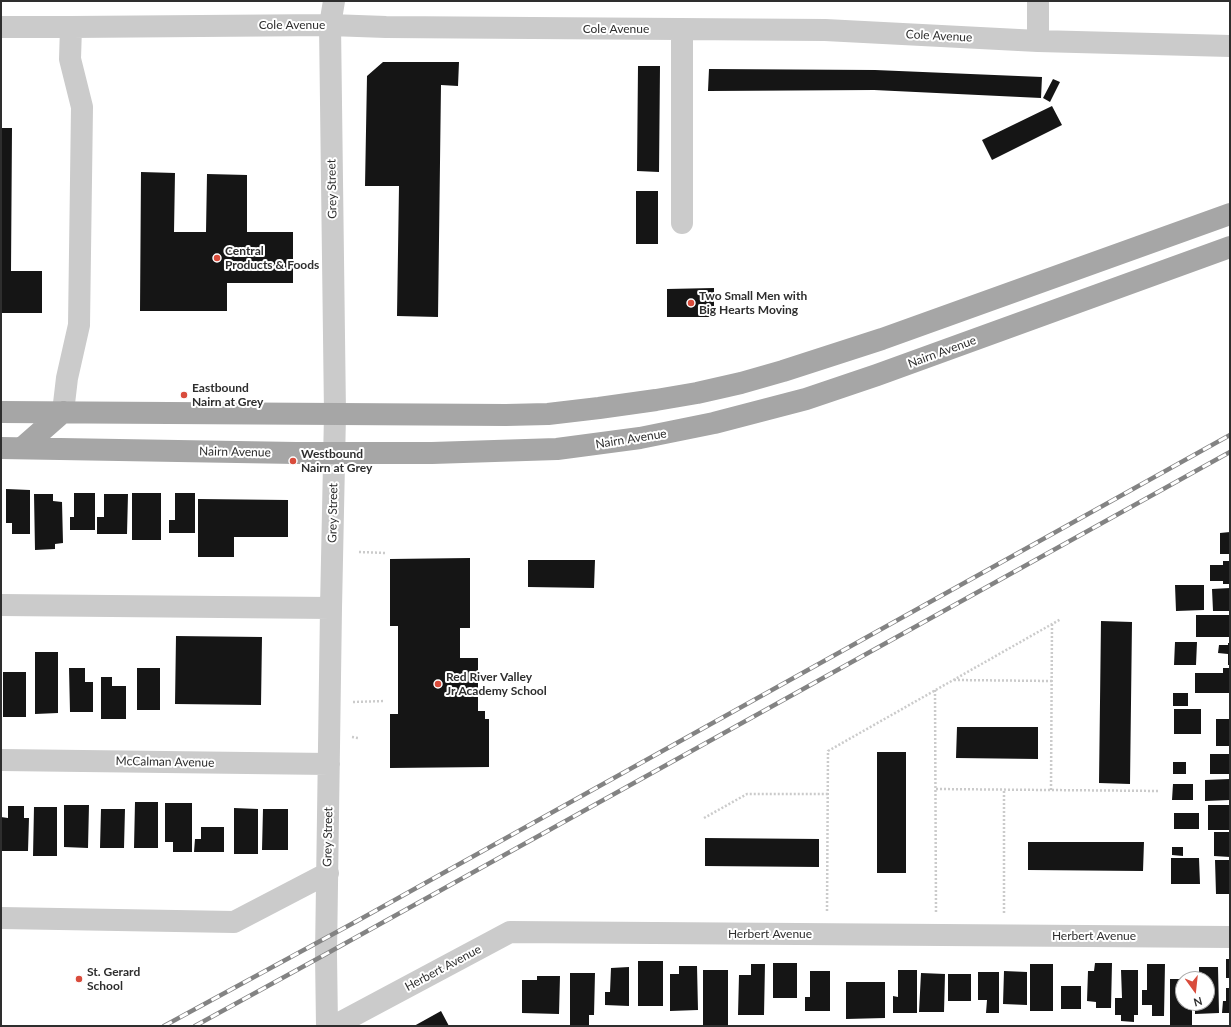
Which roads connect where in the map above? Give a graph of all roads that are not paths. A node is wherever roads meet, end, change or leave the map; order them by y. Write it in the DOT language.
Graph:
graph roads {
  1 [pos="334,1"];
  2 [pos="1038,1"];
  3 [pos="330,25"];
  4 [pos="1,27"];
  5 [pos="71,27"];
  6 [pos="682,29"];
  7 [pos="1038,41"];
  8 [pos="1230,46"];
  9 [pos="1230,214"];
  10 [pos="682,223"];
  11 [pos="1230,247"];
  12 [pos="1,412"];
  13 [pos="63,412"];
  14 [pos="335,414"];
  15 [pos="1,448"];
  16 [pos="22,448"];
  17 [pos="334,453"];
  18 [pos="1,605"];
  19 [pos="331,608"];
  20 [pos="1,760"];
  21 [pos="329,764"];
  22 [pos="328,872"];
  23 [pos="1,918"];
  24 [pos="1230,937"];
  25 [pos="327,1026"];
  26 [pos="334,1026"];
  1 -- 3 [label="street, Grey Street"];
  2 -- 7 [label="street"];
  3 -- 5 [label="street, Cole Avenue"];
  3 -- 6 [label="street, Cole Avenue"];
  3 -- 14 [label="street, Grey Street"];
  4 -- 5 [label="street, Cole Avenue"];
  5 -- 13 [label="street"];
  6 -- 7 [label="street, Cole Avenue"];
  6 -- 10 [label="street"];
  7 -- 8 [label="street, Cole Avenue"];
  9 -- 14 [label="main road"];
  11 -- 17 [label="main road, Nairn Avenue"];
  12 -- 13 [label="main road"];
  13 -- 14 [label="main road"];
  13 -- 16 [label="main road"];
  14 -- 17 [label="street, Grey Street"];
  15 -- 16 [label="main road, Nairn Avenue"];
  16 -- 17 [label="main road, Nairn Avenue"];
  17 -- 19 [label="street, Grey Street"];
  18 -- 19 [label="street"];
  19 -- 21 [label="street, Grey Street"];
  20 -- 21 [label="street, McCalman Avenue"];
  21 -- 22 [label="street, Grey Street"];
  22 -- 23 [label="street"];
  22 -- 25 [label="street, Grey Street"];
  24 -- 26 [label="street, Herbert Avenue"];
}
